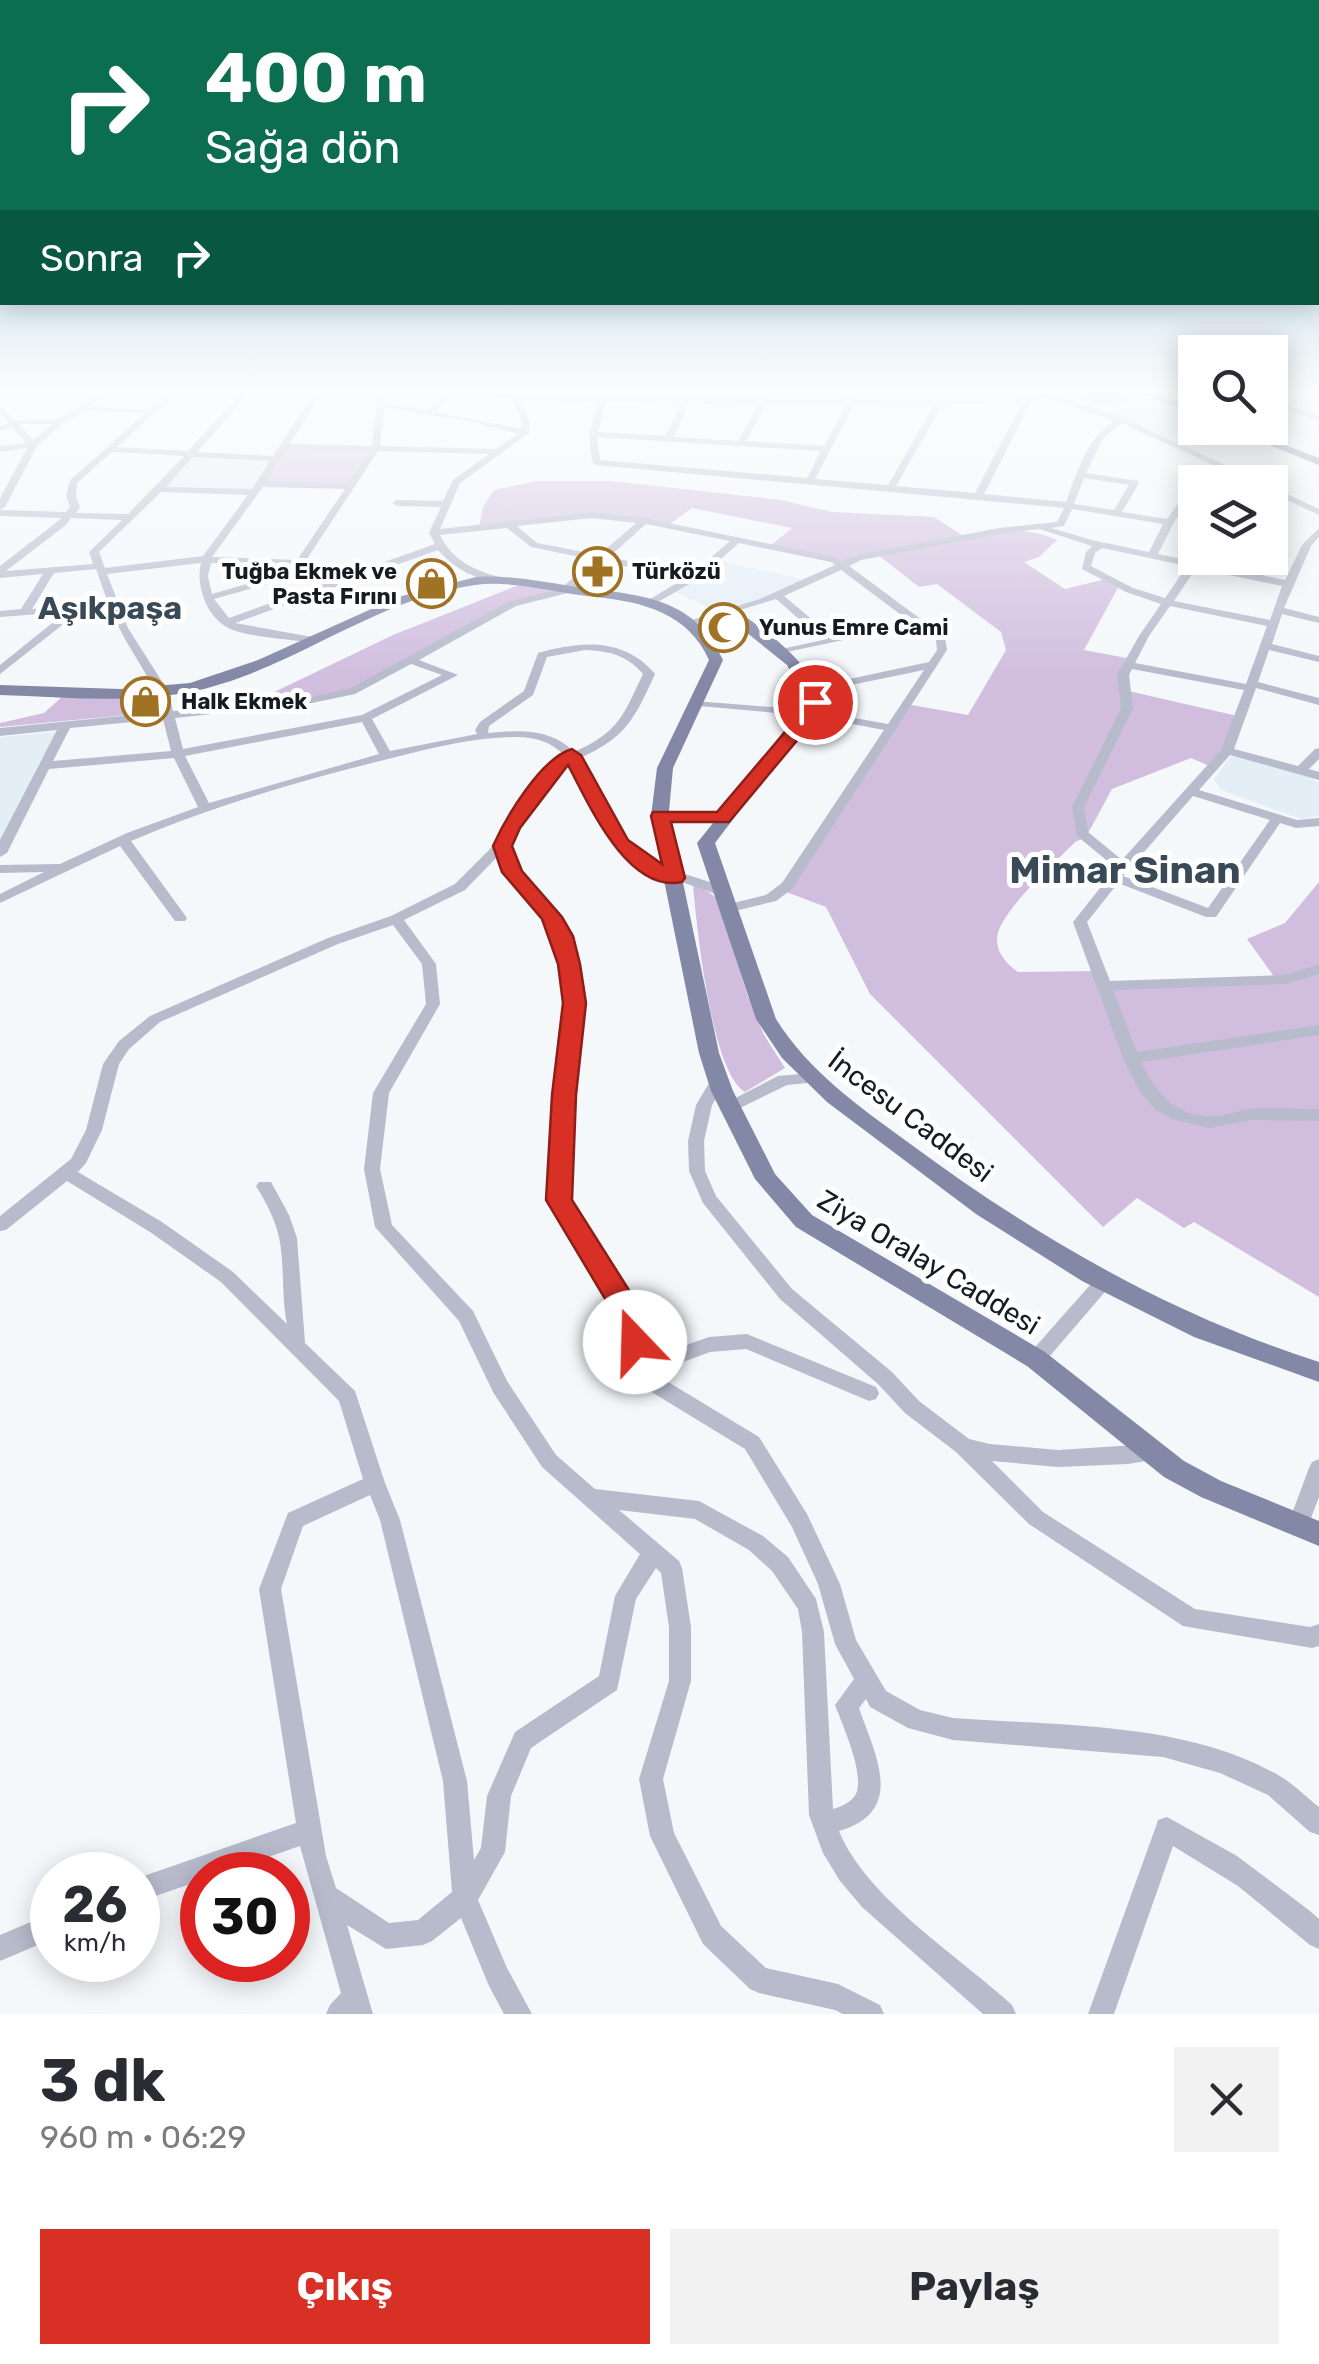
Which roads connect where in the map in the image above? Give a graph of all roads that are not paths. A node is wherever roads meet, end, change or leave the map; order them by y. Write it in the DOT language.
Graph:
graph roads {
  1 [pos="12,487"];
  2 [pos="73,487"];
  3 [pos="305,487"];
  4 [pos="351,487"];
  5 [pos="455,487"];
  6 [pos="872,487"];
  7 [pos="984,487"];
  8 [pos="1076,487"];
  9 [pos="1132,487"];
  10 [pos="257,488"];
  11 [pos="159,489"];
  12 [pos="890,489"];
  13 [pos="1288,497"];
  14 [pos="978,498"];
  15 [pos="398,503"];
  16 [pos="444,504"];
  17 [pos="1070,506"];
  18 [pos="0,510"];
  19 [pos="1178,510"];
  20 [pos="1319,512"];
  21 [pos="72,513"];
  22 [pos="1116,514"];
  23 [pos="127,518"];
  24 [pos="644,520"];
  25 [pos="1169,522"];
  26 [pos="507,523"];
  27 [pos="1041,528"];
  28 [pos="1319,531"];
  29 [pos="434,533"];
  30 [pos="737,540"];
  31 [pos="1100,545"];
  32 [pos="439,546"];
  33 [pos="1313,546"];
  34 [pos="1153,554"];
  35 [pos="0,558"];
  36 [pos="16,558"];
  37 [pos="597,558"];
  38 [pos="206,559"];
  39 [pos="1178,560"];
  40 [pos="300,563"];
  41 [pos="837,564"];
  42 [pos="100,569"];
  43 [pos="50,571"];
  44 [pos="0,573"];
  45 [pos="1186,575"];
  46 [pos="1248,575"];
  47 [pos="462,577"];
  48 [pos="694,577"];
  49 [pos="1288,584"];
  50 [pos="564,591"];
  51 [pos="776,594"];
  52 [pos="208,598"];
  53 [pos="1166,602"];
  54 [pos="651,603"];
  55 [pos="113,606"];
  56 [pos="78,608"];
  57 [pos="1279,610"];
  58 [pos="24,612"];
  59 [pos="731,613"];
  60 [pos="0,614"];
  61 [pos="1319,620"];
  62 [pos="917,621"];
  63 [pos="226,622"];
  64 [pos="690,622"];
  65 [pos="1273,624"];
  66 [pos="314,640"];
  67 [pos="831,641"];
  68 [pos="1267,646"];
  69 [pos="781,652"];
  70 [pos="0,655"];
  71 [pos="20,655"];
  72 [pos="1319,659"];
  73 [pos="409,660"];
  74 [pos="934,664"];
  75 [pos="1128,665"];
  76 [pos="0,671"];
  77 [pos="1251,686"];
  78 [pos="0,690"];
  79 [pos="812,690"];
  80 [pos="162,691"];
  81 [pos="1319,702"];
  82 [pos="698,703"];
  83 [pos="169,714"];
  84 [pos="810,714"];
  85 [pos="366,718"];
  86 [pos="66,724"];
  87 [pos="892,728"];
  88 [pos="0,732"];
  89 [pos="484,736"];
  90 [pos="1228,751"];
  91 [pos="1319,752"];
  92 [pos="178,754"];
  93 [pos="386,755"];
  94 [pos="572,755"];
  95 [pos="49,765"];
  96 [pos="1303,768"];
  97 [pos="1319,776"];
  98 [pos="1193,792"];
  99 [pos="205,808"];
  100 [pos="660,816"];
  101 [pos="722,818"];
  102 [pos="1278,819"];
  103 [pos="1319,822"];
  104 [pos="122,840"];
  105 [pos="502,846"];
  106 [pos="0,854"];
  107 [pos="67,868"];
  108 [pos="0,869"];
  109 [pos="1120,872"];
  110 [pos="675,878"];
  111 [pos="0,899"];
  112 [pos="723,900"];
  113 [pos="180,918"];
  114 [pos="396,919"];
  115 [pos="1319,969"];
  116 [pos="1105,986"];
  117 [pos="1319,1030"];
  118 [pos="1131,1058"];
  119 [pos="812,1078"];
  120 [pos="718,1082"];
  121 [pos="730,1108"];
  122 [pos="1319,1115"];
  123 [pos="67,1173"];
  124 [pos="265,1186"];
  125 [pos="0,1225"];
  126 [pos="1104,1280"];
  127 [pos="624,1305"];
  128 [pos="296,1347"];
  129 [pos="1036,1358"];
  130 [pos="1319,1372"];
  131 [pos="868,1393"];
  132 [pos="963,1446"];
  133 [pos="1151,1453"];
  134 [pos="1319,1468"];
  135 [pos="375,1483"];
  136 [pos="588,1497"];
  137 [pos="1298,1526"];
  138 [pos="1319,1534"];
  139 [pos="653,1552"];
  140 [pos="1319,1634"];
  141 [pos="866,1680"];
  142 [pos="1319,1822"];
  143 [pos="823,1824"];
  144 [pos="310,1830"];
  145 [pos="160,1882"];
  146 [pos="325,1896"];
  147 [pos="465,1898"];
  148 [pos="30,1935"];
  149 [pos="1319,1936"];
  150 [pos="0,1948"];
  151 [pos="351,2009"];
  152 [pos="519,2014"];
  153 [pos="871,2014"];
  154 [pos="1004,2014"];
  155 [pos="1101,2014"];
  1 -- 18 [label="street"];
  2 -- 21 [label="street"];
  3 -- 10 [label="street"];
  4 -- 40 [label="street"];
  5 -- 16 [label="street"];
  6 -- 12 [label="street"];
  7 -- 14 [label="street"];
  8 -- 17 [label="street"];
  9 -- 22 [label="street"];
  10 -- 11 [label="street"];
  10 -- 38 [label="street"];
  11 -- 23 [label="street"];
  12 -- 14 [label="street"];
  13 -- 20 [label="street"];
  14 -- 17 [label="street"];
  15 -- 16 [label="street"];
  16 -- 29 [label="street"];
  17 -- 22 [label="street"];
  17 -- 27 [label="street"];
  18 -- 21 [label="street"];
  19 -- 25 [label="street"];
  21 -- 23 [label="street"];
  21 -- 36 [label="street"];
  22 -- 25 [label="street"];
  23 -- 42 [label="street"];
  24 -- 26 [label="street"];
  24 -- 30 [label="street"];
  24 -- 37 [label="street"];
  25 -- 34 [label="street"];
  26 -- 29 [label="street"];
  26 -- 37 [label="street"];
  27 -- 31 [label="street"];
  27 -- 41 [label="street"];
  28 -- 33 [label="street"];
  29 -- 32 [label="street"];
  30 -- 41 [label="street"];
  30 -- 48 [label="street"];
  31 -- 34 [label="street"];
  31 -- 53 [label="street"];
  32 -- 47 [label="street"];
  32 -- 63 [label="street"];
  33 -- 49 [label="street"];
  34 -- 39 [label="street"];
  35 -- 36 [label="street"];
  36 -- 44 [label="street"];
  37 -- 48 [label="street"];
  37 -- 50 [label="street"];
  38 -- 40 [label="street"];
  38 -- 42 [label="street"];
  38 -- 52 [label="street"];
  40 -- 52 [label="street"];
  41 -- 51 [label="street"];
  41 -- 62 [label="street"];
  42 -- 43 [label="street"];
  42 -- 55 [label="street"];
  43 -- 44 [label="street"];
  43 -- 58 [label="street"];
  45 -- 53 [label="street"];
  46 -- 49 [label="street"];
  47 -- 50 [label="main road"];
  47 -- 66 [label="main road"];
  48 -- 54 [label="street"];
  49 -- 57 [label="street"];
  50 -- 54 [label="main road"];
  50 -- 73 [label="street"];
  51 -- 59 [label="street"];
  51 -- 67 [label="street"];
  52 -- 63 [label="street"];
  53 -- 65 [label="street"];
  53 -- 75 [label="street"];
  54 -- 64 [label="main road"];
  55 -- 56 [label="street"];
  55 -- 80 [label="street"];
  56 -- 58 [label="street"];
  56 -- 71 [label="street"];
  57 -- 61 [label="street"];
  57 -- 65 [label="street"];
  58 -- 60 [label="street"];
  59 -- 64 [label="street"];
  59 -- 69 [label="main road"];
  62 -- 67 [label="street"];
  62 -- 74 [label="street"];
  63 -- 66 [label="street"];
  64 -- 82 [label="main road, Ziya Oralay Caddesi"];
  65 -- 68 [label="street"];
  66 -- 80 [label="main road"];
  67 -- 69 [label="street"];
  68 -- 72 [label="street"];
  68 -- 77 [label="street"];
  69 -- 79 [label="main road"];
  70 -- 71 [label="street"];
  71 -- 76 [label="street"];
  73 -- 83 [label="street"];
  73 -- 85 [label="street"];
  74 -- 79 [label="street"];
  74 -- 87 [label="street"];
  75 -- 77 [label="street"];
  75 -- 109 [label="street"];
  77 -- 81 [label="street"];
  77 -- 90 [label="street"];
  78 -- 80 [label="main road"];
  79 -- 84 [label="main road"];
  80 -- 83 [label="street"];
  82 -- 84 [label="street"];
  82 -- 100 [label="main road, Ziya Oralay Caddesi"];
  83 -- 86 [label="street"];
  83 -- 92 [label="street"];
  84 -- 87 [label="street"];
  84 -- 101 [label="main road, İncesu Caddesi"];
  85 -- 92 [label="street"];
  85 -- 93 [label="street"];
  86 -- 88 [label="street"];
  86 -- 95 [label="street"];
  87 -- 112 [label="street"];
  89 -- 93 [label="street"];
  89 -- 94 [label="street"];
  89 -- 94 [label="street"];
  90 -- 96 [label="street"];
  90 -- 98 [label="street"];
  91 -- 96 [label="street"];
  92 -- 95 [label="street"];
  92 -- 99 [label="street"];
  93 -- 99 [label="street"];
  94 -- 105 [label="street"];
  94 -- 110 [label="street"];
  95 -- 106 [label="street"];
  96 -- 97 [label="street"];
  98 -- 102 [label="street"];
  98 -- 109 [label="street"];
  99 -- 104 [label="street"];
  100 -- 101 [label="main road"];
  100 -- 110 [label="main road, Ziya Oralay Caddesi"];
  101 -- 112 [label="main road, İncesu Caddesi"];
  102 -- 103 [label="street"];
  102 -- 109 [label="street"];
  104 -- 107 [label="street"];
  104 -- 113 [label="street"];
  105 -- 114 [label="street"];
  105 -- 127 [label="street"];
  107 -- 108 [label="street"];
  107 -- 111 [label="street"];
  109 -- 116 [label="street"];
  110 -- 112 [label="street"];
  110 -- 120 [label="main road, Ziya Oralay Caddesi"];
  112 -- 119 [label="main road, İncesu Caddesi"];
  114 -- 123 [label="street"];
  114 -- 136 [label="street"];
  115 -- 116 [label="street"];
  116 -- 118 [label="street"];
  117 -- 118 [label="street"];
  118 -- 122 [label="street"];
  119 -- 121 [label="street"];
  119 -- 126 [label="main road, İncesu Caddesi"];
  120 -- 121 [label="main road, Ziya Oralay Caddesi"];
  120 -- 132 [label="street"];
  121 -- 129 [label="main road, Ziya Oralay Caddesi"];
  123 -- 125 [label="street"];
  123 -- 128 [label="street"];
  124 -- 128 [label="street"];
  126 -- 129 [label="street"];
  126 -- 130 [label="main road, İncesu Caddesi"];
  127 -- 131 [label="street"];
  127 -- 141 [label="street"];
  128 -- 135 [label="street"];
  129 -- 133 [label="main road, Ziya Oralay Caddesi"];
  132 -- 133 [label="street"];
  132 -- 140 [label="street"];
  133 -- 137 [label="main road, Ziya Oralay Caddesi"];
  134 -- 137 [label="street"];
  135 -- 144 [label="street"];
  135 -- 147 [label="street"];
  136 -- 139 [label="street"];
  136 -- 143 [label="street"];
  137 -- 138 [label="main road, Ziya Oralay Caddesi"];
  139 -- 147 [label="street"];
  139 -- 153 [label="street"];
  141 -- 142 [label="street"];
  141 -- 143 [label="street"];
  143 -- 154 [label="street"];
  144 -- 145 [label="street"];
  144 -- 146 [label="street"];
  146 -- 147 [label="street"];
  146 -- 151 [label="street"];
  147 -- 152 [label="street"];
  148 -- 150 [label="street"];
  149 -- 155 [label="street"];
}
